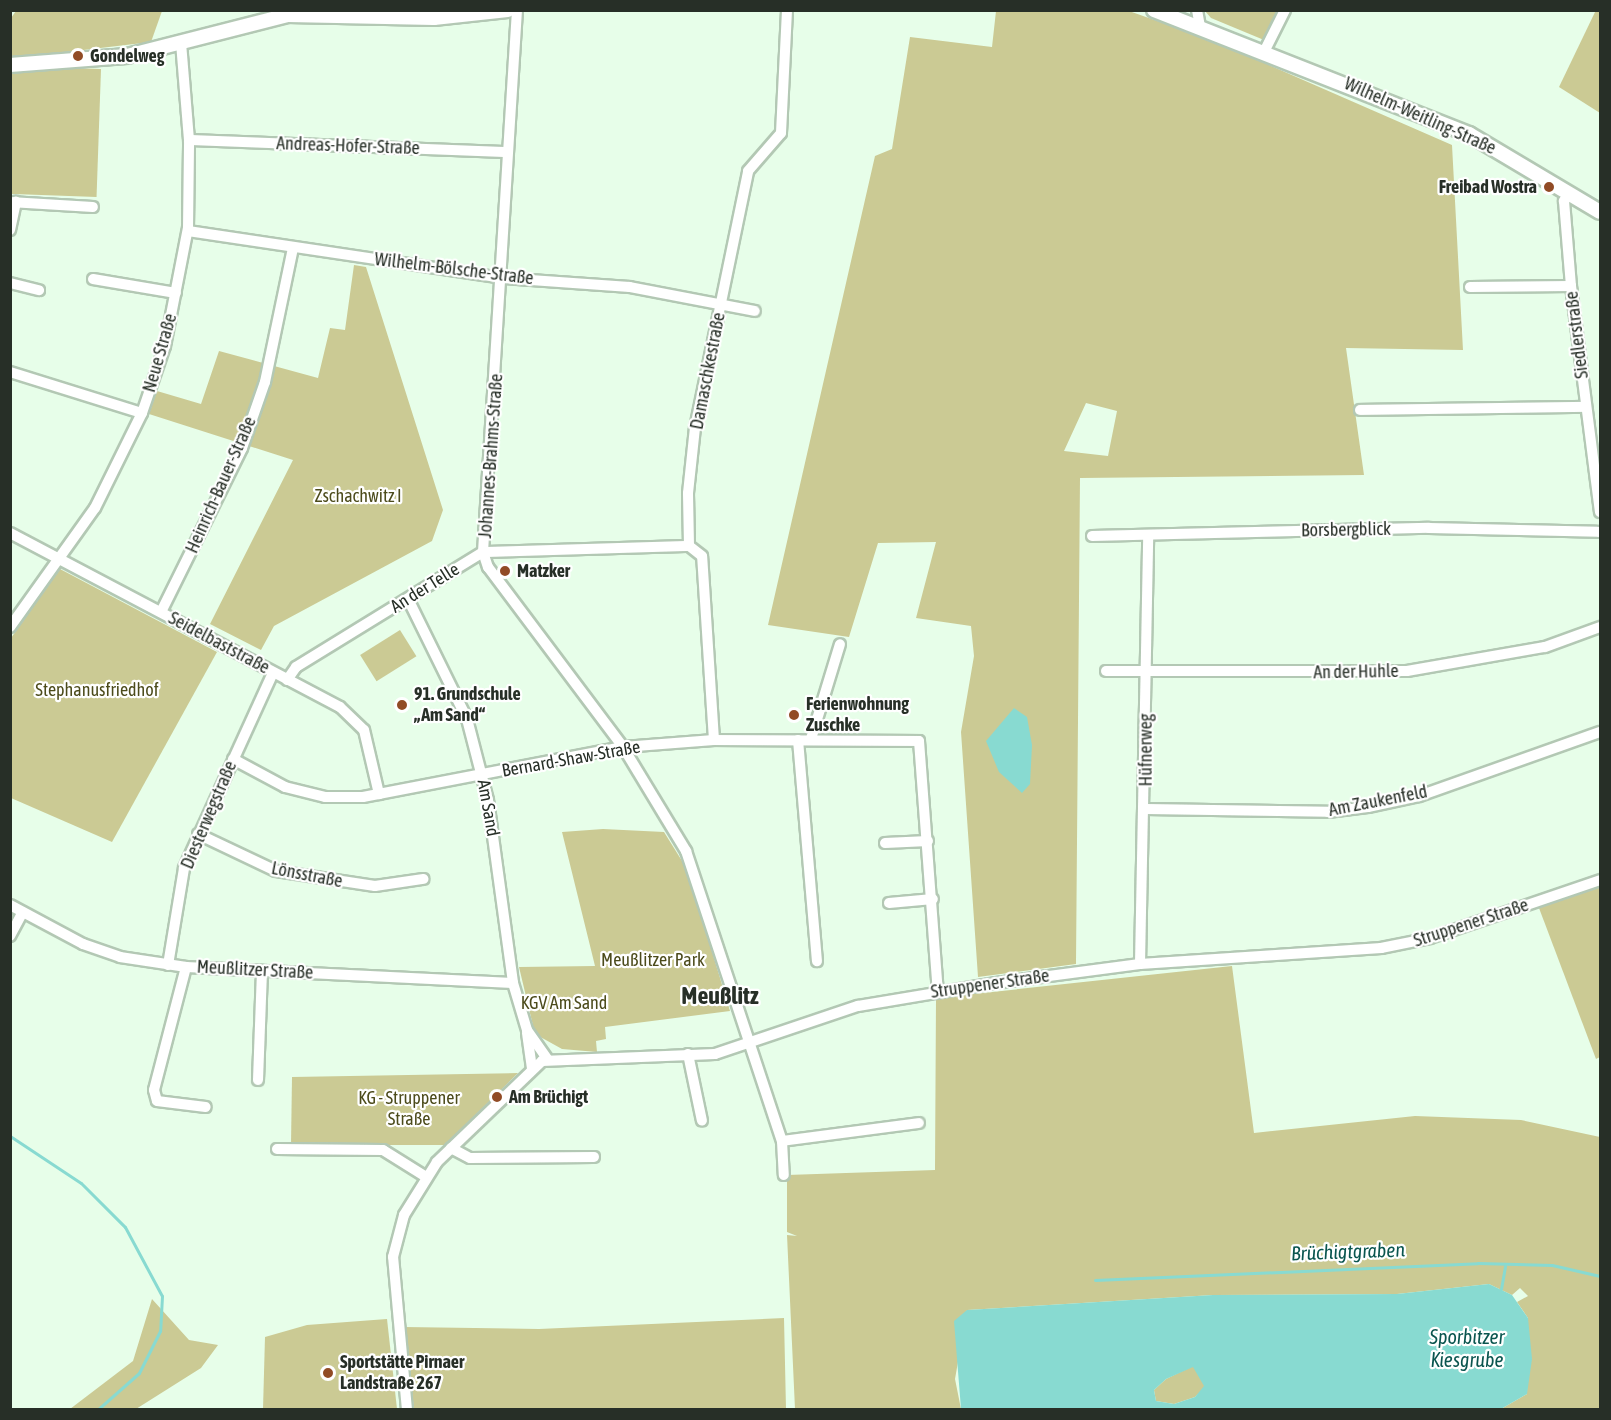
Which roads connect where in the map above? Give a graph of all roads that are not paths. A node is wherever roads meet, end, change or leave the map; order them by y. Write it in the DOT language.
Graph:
graph roads {
  1 [pos="508,10"];
  2 [pos="518,10"];
  3 [pos="787,10"];
  4 [pos="1154,10"];
  5 [pos="1197,10"];
  6 [pos="1285,10"];
  7 [pos="261,15"];
  8 [pos="1200,27"];
  9 [pos="181,42"];
  10 [pos="1265,50"];
  11 [pos="10,65"];
  12 [pos="189,140"];
  13 [pos="506,152"];
  14 [pos="1569,194"];
  15 [pos="13,202"];
  16 [pos="93,207"];
  17 [pos="1600,213"];
  18 [pos="10,230"];
  19 [pos="188,231"];
  20 [pos="293,248"];
  21 [pos="504,278"];
  22 [pos="93,279"];
  23 [pos="10,283"];
  24 [pos="1571,286"];
  25 [pos="1470,287"];
  26 [pos="39,290"];
  27 [pos="176,293"];
  28 [pos="721,305"];
  29 [pos="755,311"];
  30 [pos="10,372"];
  31 [pos="1586,407"];
  32 [pos="1360,410"];
  33 [pos="142,413"];
  34 [pos="1600,512"];
  35 [pos="1600,532"];
  36 [pos="10,533"];
  37 [pos="1148,535"];
  38 [pos="1092,536"];
  39 [pos="689,546"];
  40 [pos="483,552"];
  41 [pos="60,560"];
  42 [pos="408,599"];
  43 [pos="161,612"];
  44 [pos="10,627"];
  45 [pos="1600,627"];
  46 [pos="840,644"];
  47 [pos="1146,669"];
  48 [pos="1106,671"];
  49 [pos="273,673"];
  50 [pos="287,680"];
  51 [pos="1600,732"];
  52 [pos="811,739"];
  53 [pos="714,740"];
  54 [pos="798,740"];
  55 [pos="624,747"];
  56 [pos="233,759"];
  57 [pos="482,775"];
  58 [pos="379,794"];
  59 [pos="1146,809"];
  60 [pos="198,834"];
  61 [pos="928,841"];
  62 [pos="885,843"];
  63 [pos="423,879"];
  64 [pos="1600,880"];
  65 [pos="933,899"];
  66 [pos="889,903"];
  67 [pos="10,905"];
  68 [pos="23,912"];
  69 [pos="10,936"];
  70 [pos="817,961"];
  71 [pos="168,964"];
  72 [pos="1140,964"];
  73 [pos="186,967"];
  74 [pos="262,972"];
  75 [pos="513,983"];
  76 [pos="938,991"];
  77 [pos="527,1030"];
  78 [pos="749,1045"];
  79 [pos="688,1054"];
  80 [pos="547,1059"];
  81 [pos="532,1069"];
  82 [pos="258,1080"];
  83 [pos="206,1107"];
  84 [pos="702,1121"];
  85 [pos="919,1123"];
  86 [pos="782,1141"];
  87 [pos="451,1148"];
  88 [pos="277,1149"];
  89 [pos="594,1157"];
  90 [pos="784,1175"];
  91 [pos="426,1177"];
  92 [pos="407,1410"];
  1 -- 7 [label="street"];
  2 -- 13 [label="street, Johannes-Brahms-Straße"];
  3 -- 28 [label="street, Damaschkestraße"];
  4 -- 8 [label="street, Wilhelm-Weitling-Straße"];
  5 -- 8 [label="street"];
  6 -- 10 [label="street"];
  7 -- 9 [label="street"];
  8 -- 10 [label="street, Wilhelm-Weitling-Straße"];
  9 -- 11 [label="street"];
  9 -- 12 [label="street, Neue Straße"];
  10 -- 14 [label="street, Wilhelm-Weitling-Straße"];
  12 -- 13 [label="street, Andreas-Hofer-Straße"];
  12 -- 19 [label="street, Neue Straße"];
  13 -- 21 [label="street, Johannes-Brahms-Straße"];
  14 -- 17 [label="street, Wilhelm-Weitling-Straße"];
  14 -- 24 [label="street, Siedlerstraße"];
  15 -- 16 [label="street"];
  15 -- 18 [label="street"];
  19 -- 20 [label="street, Wilhelm-Bölsche-Straße"];
  19 -- 27 [label="street, Neue Straße"];
  20 -- 21 [label="street, Wilhelm-Bölsche-Straße"];
  20 -- 43 [label="street, Heinrich-Bauer-Straße"];
  21 -- 28 [label="street, Wilhelm-Bölsche-Straße"];
  21 -- 40 [label="street, Johannes-Brahms-Straße"];
  22 -- 27 [label="street"];
  23 -- 26 [label="street"];
  24 -- 25 [label="street"];
  24 -- 31 [label="street, Siedlerstraße"];
  27 -- 33 [label="street, Neue Straße"];
  28 -- 29 [label="street, Wilhelm-Bölsche-Straße"];
  28 -- 39 [label="street, Damaschkestraße"];
  30 -- 33 [label="street"];
  31 -- 32 [label="street"];
  31 -- 34 [label="street, Siedlerstraße"];
  33 -- 41 [label="street, Neue Straße"];
  35 -- 37 [label="street, Borsbergblick"];
  36 -- 41 [label="street, Seidelbaststraße"];
  37 -- 38 [label="street, Borsbergblick"];
  37 -- 47 [label="street, Hüfnerweg"];
  39 -- 40 [label="street"];
  39 -- 53 [label="street"];
  40 -- 42 [label="street, An der Telle"];
  40 -- 55 [label="street, Johannes-Brahms-Straße"];
  41 -- 43 [label="street, Seidelbaststraße"];
  41 -- 44 [label="street, Neue Straße"];
  42 -- 50 [label="street, An der Telle"];
  42 -- 57 [label="street, Am Sand"];
  43 -- 49 [label="street, Seidelbaststraße"];
  45 -- 47 [label="street, An der Huhle"];
  46 -- 52 [label="street"];
  47 -- 48 [label="street, An der Huhle"];
  47 -- 59 [label="street, Hüfnerweg"];
  49 -- 50 [label="street, Seidelbaststraße"];
  49 -- 56 [label="street, Diesterwegstraße"];
  50 -- 58 [label="street, Seidelbaststraße"];
  51 -- 59 [label="street, Am Zaukenfeld"];
  52 -- 54 [label="street, Bernard-Shaw-Straße"];
  52 -- 61 [label="street, Bernard-Shaw-Straße"];
  53 -- 54 [label="street, Bernard-Shaw-Straße"];
  53 -- 55 [label="street, Bernard-Shaw-Straße"];
  54 -- 70 [label="street"];
  55 -- 57 [label="street, Bernard-Shaw-Straße"];
  55 -- 78 [label="street, Johannes-Brahms-Straße"];
  56 -- 58 [label="street, Bernard-Shaw-Straße"];
  56 -- 60 [label="street, Diesterwegstraße"];
  57 -- 58 [label="street, Bernard-Shaw-Straße"];
  57 -- 75 [label="street, Am Sand"];
  59 -- 72 [label="street, Hüfnerweg"];
  60 -- 63 [label="street, Lönsstraße"];
  60 -- 71 [label="street, Diesterwegstraße"];
  61 -- 62 [label="street"];
  61 -- 65 [label="street"];
  64 -- 72 [label="street, Struppener Straße"];
  65 -- 66 [label="street"];
  65 -- 76 [label="street"];
  67 -- 68 [label="street, Meußlitzer Straße"];
  68 -- 69 [label="street"];
  68 -- 71 [label="street, Meußlitzer Straße"];
  71 -- 73 [label="street, Meußlitzer Straße"];
  72 -- 76 [label="street, Struppener Straße"];
  73 -- 74 [label="street, Meußlitzer Straße"];
  73 -- 83 [label="street"];
  74 -- 75 [label="street, Meußlitzer Straße"];
  74 -- 82 [label="street"];
  75 -- 77 [label="street, Am Sand"];
  76 -- 78 [label="street, Struppener Straße"];
  77 -- 80 [label="street, Am Sand"];
  77 -- 81 [label="street, Am Sand"];
  78 -- 79 [label="street, Struppener Straße"];
  78 -- 86 [label="street, Johannes-Brahms-Straße"];
  79 -- 80 [label="street, Struppener Straße"];
  79 -- 84 [label="street"];
  80 -- 81 [label="street"];
  81 -- 87 [label="street"];
  85 -- 86 [label="street"];
  86 -- 90 [label="street, Johannes-Brahms-Straße"];
  87 -- 89 [label="street"];
  87 -- 91 [label="street"];
  88 -- 91 [label="street"];
  91 -- 92 [label="street"];
}
